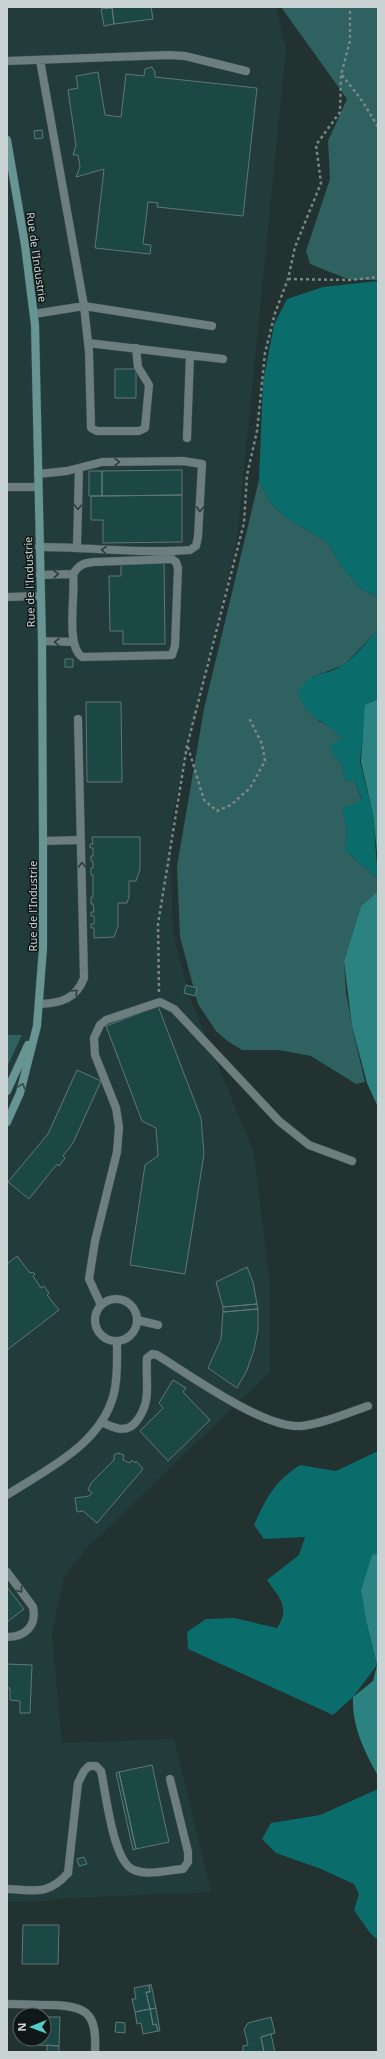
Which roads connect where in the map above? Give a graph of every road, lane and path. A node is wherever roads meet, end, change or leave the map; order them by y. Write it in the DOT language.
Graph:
graph roads {
  1 [pos="350,7"];
  2 [pos="40,60"];
  3 [pos="7,61"];
  4 [pos="246,71"];
  5 [pos="341,75"];
  6 [pos="378,128"];
  7 [pos="7,140"];
  8 [pos="378,276"];
  9 [pos="288,279"];
  10 [pos="84,306"];
  11 [pos="34,314"];
  12 [pos="212,326"];
  13 [pos="88,343"];
  14 [pos="136,348"];
  15 [pos="190,355"];
  16 [pos="223,359"];
  17 [pos="187,438"];
  18 [pos="79,468"];
  19 [pos="38,474"];
  20 [pos="7,487"];
  21 [pos="38,487"];
  22 [pos="39,547"];
  23 [pos="77,547"];
  24 [pos="73,574"];
  25 [pos="40,575"];
  26 [pos="40,596"];
  27 [pos="7,597"];
  28 [pos="42,642"];
  29 [pos="73,642"];
  30 [pos="249,718"];
  31 [pos="78,719"];
  32 [pos="187,746"];
  33 [pos="81,840"];
  34 [pos="43,841"];
  35 [pos="160,1002"];
  36 [pos="40,1004"];
  37 [pos="37,1026"];
  38 [pos="7,1091"];
  39 [pos="7,1122"];
  40 [pos="352,1161"];
  41 [pos="101,1305"];
  42 [pos="137,1320"];
  43 [pos="158,1325"];
  44 [pos="117,1341"];
  45 [pos="368,1406"];
  46 [pos="101,1422"];
  47 [pos="7,1495"];
  48 [pos="7,1572"];
  49 [pos="7,1637"];
  50 [pos="170,1779"];
  51 [pos="7,1889"];
  52 [pos="7,2004"];
  53 [pos="95,2052"];
  1 -- 5 [label="path"];
  2 -- 3 [label="street"];
  2 -- 4 [label="street"];
  2 -- 10 [label="street"];
  5 -- 6 [label="path"];
  5 -- 9 [label="path"];
  7 -- 11 [label="main road, Rue de l'Industrie"];
  8 -- 9 [label="path"];
  9 -- 32 [label="path"];
  10 -- 11 [label="street"];
  10 -- 12 [label="street"];
  10 -- 13 [label="street"];
  11 -- 19 [label="main road, Rue de l'Industrie"];
  13 -- 14 [label="street"];
  13 -- 14 [label="street"];
  14 -- 15 [label="street"];
  15 -- 16 [label="street"];
  15 -- 17 [label="street"];
  18 -- 19 [label="street"];
  18 -- 23 [label="street, one-way"];
  18 -- 23 [label="street, one-way"];
  19 -- 21 [label="main road, Rue de l'Industrie"];
  20 -- 21 [label="street"];
  21 -- 22 [label="main road, Rue de l'Industrie"];
  22 -- 23 [label="street"];
  22 -- 25 [label="main road, Rue de l'Industrie"];
  25 -- 24 [label="street, one-way"];
  24 -- 29 [label="street"];
  24 -- 29 [label="street"];
  25 -- 26 [label="main road, Rue de l'Industrie"];
  26 -- 27 [label="street"];
  26 -- 28 [label="main road, Rue de l'Industrie"];
  29 -- 28 [label="street, one-way"];
  28 -- 34 [label="main road, Rue de l'Industrie"];
  30 -- 32 [label="path"];
  31 -- 33 [label="street"];
  32 -- 35 [label="path"];
  33 -- 34 [label="street"];
  36 -- 33 [label="street, one-way"];
  34 -- 36 [label="main road, Rue de l'Industrie"];
  35 -- 40 [label="street"];
  35 -- 41 [label="street"];
  36 -- 37 [label="main road, Rue de l'Industrie"];
  37 -- 38 [label="main road, Rue de l'Industrie"];
  39 -- 37 [label="main road, Rue de l'Industrie, one-way"];
  41 -- 42 [label="street"];
  41 -- 44 [label="street"];
  42 -- 43 [label="street"];
  42 -- 44 [label="street"];
  44 -- 46 [label="street"];
  45 -- 46 [label="street"];
  46 -- 47 [label="street"];
  48 -- 49 [label="street, one-way"];
  50 -- 51 [label="street"];
  52 -- 53 [label="street"];
}
